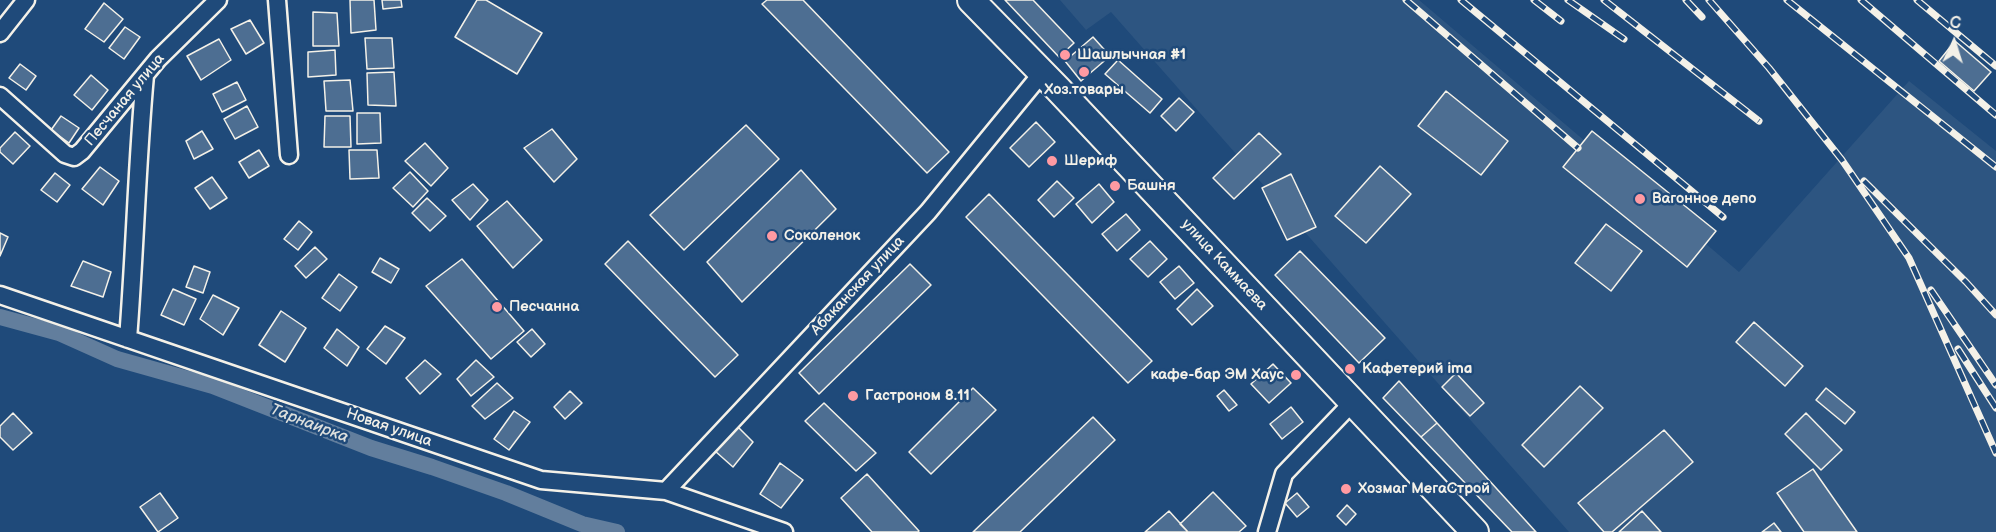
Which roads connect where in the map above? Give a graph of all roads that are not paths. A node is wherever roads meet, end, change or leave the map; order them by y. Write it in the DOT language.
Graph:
graph roads {
  1 [pos="26,0"];
  2 [pos="218,0"];
  3 [pos="277,0"];
  4 [pos="952,0"];
  5 [pos="972,0"];
  6 [pos="0,33"];
  7 [pos="146,75"];
  8 [pos="1037,78"];
  9 [pos="0,96"];
  10 [pos="289,155"];
  11 [pos="0,295"];
  12 [pos="128,339"];
  13 [pos="1347,408"];
  14 [pos="666,491"];
  15 [pos="784,532"];
  16 [pos="1266,532"];
  17 [pos="1451,532"];
  18 [pos="1475,532"];
  1 -- 6 [label="street"];
  2 -- 7 [label="street, Песчаная улица"];
  3 -- 10 [label="street"];
  4 -- 8 [label="main road, улица Каммаева"];
  5 -- 8 [label="main road, улица Каммаева"];
  7 -- 9 [label="street, Песчаная улица"];
  7 -- 12 [label="street"];
  8 -- 13 [label="main road, улица Каммаева"];
  8 -- 14 [label="street, Абаканская улица"];
  11 -- 12 [label="street, Новая улица"];
  12 -- 14 [label="street, Новая улица"];
  13 -- 16 [label="street"];
  13 -- 17 [label="main road, улица Каммаева"];
  13 -- 18 [label="main road, улица Каммаева"];
  14 -- 15 [label="street, Новая улица"];
}
